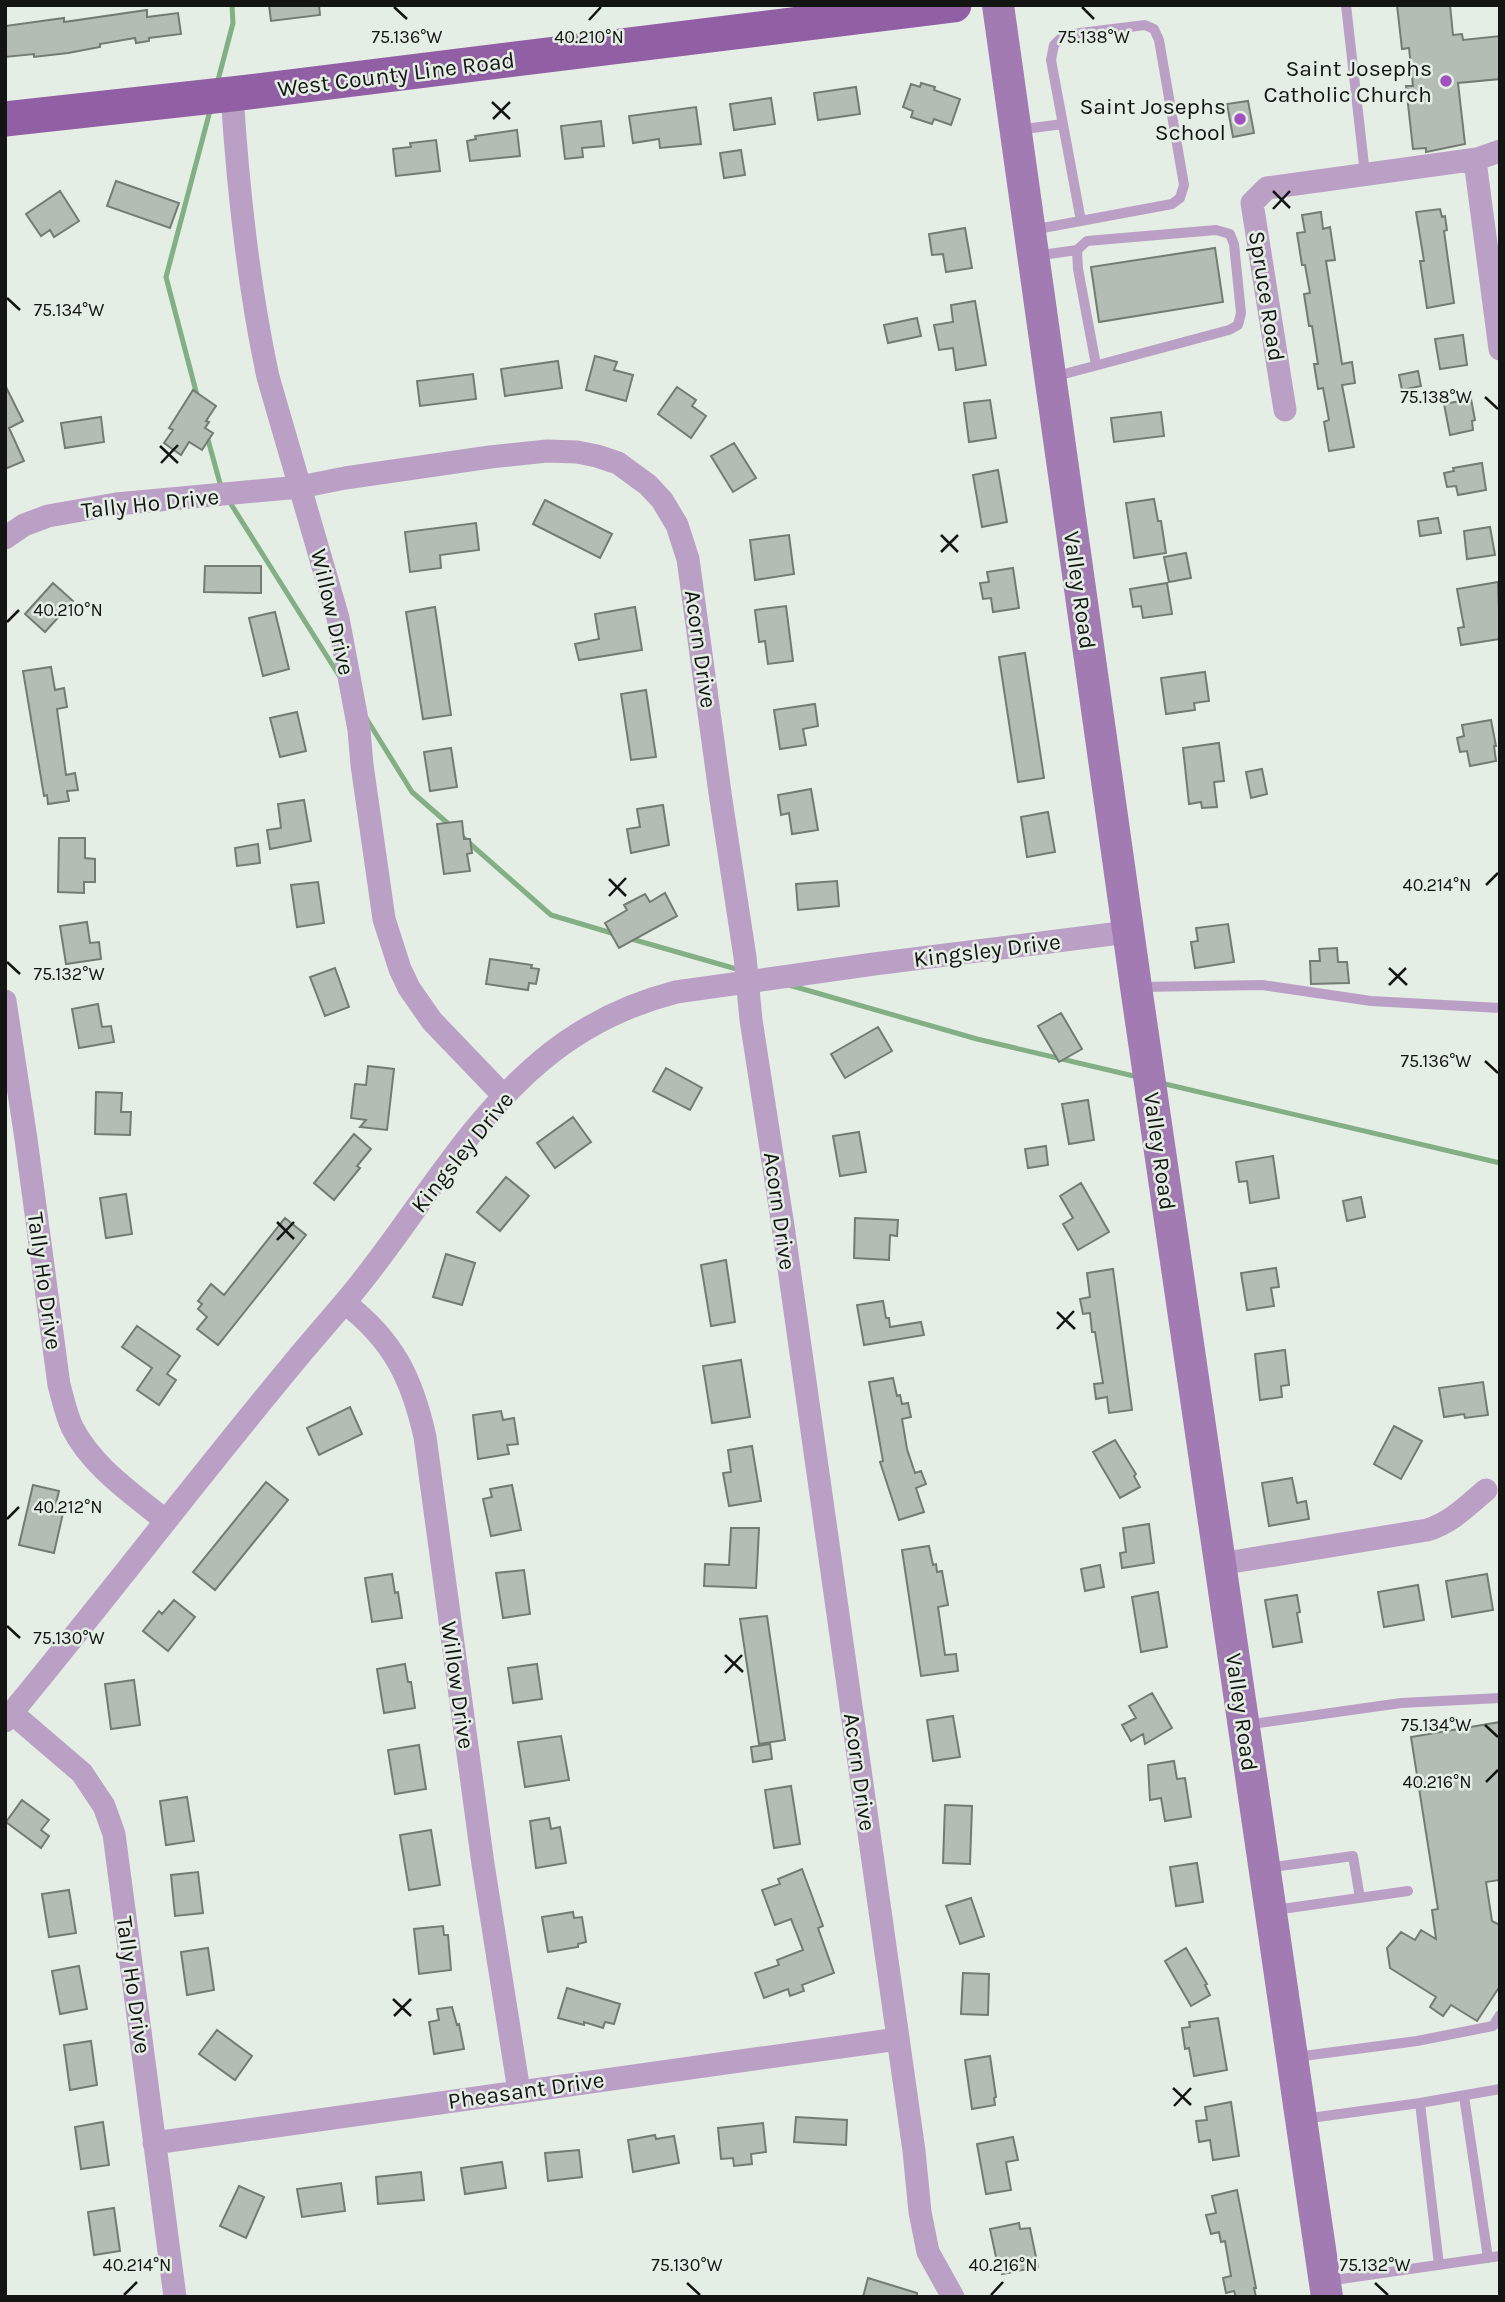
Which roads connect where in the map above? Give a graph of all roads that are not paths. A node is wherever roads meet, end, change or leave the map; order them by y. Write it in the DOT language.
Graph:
graph roads {
  1 [pos="954,5"];
  2 [pos="998,5"];
  3 [pos="1346,5"];
  4 [pos="232,94"];
  5 [pos="5,119"];
  6 [pos="1063,124"];
  7 [pos="1015,130"];
  8 [pos="1500,151"];
  9 [pos="1477,159"];
  10 [pos="1365,174"];
  11 [pos="1080,221"];
  12 [pos="1032,243"];
  13 [pos="1077,250"];
  14 [pos="1500,349"];
  15 [pos="1096,365"];
  16 [pos="1051,377"];
  17 [pos="1285,410"];
  18 [pos="300,487"];
  19 [pos="5,538"];
  20 [pos="1128,932"];
  21 [pos="749,981"];
  22 [pos="1136,987"];
  23 [pos="5,1001"];
  24 [pos="1500,1007"];
  25 [pos="504,1096"];
  26 [pos="345,1303"];
  27 [pos="1486,1490"];
  28 [pos="166,1521"];
  29 [pos="1220,1564"];
  30 [pos="1500,1698"];
  31 [pos="8,1717"];
  32 [pos="1244,1725"];
  33 [pos="1265,1868"];
  34 [pos="1408,1891"];
  35 [pos="1360,1898"];
  36 [pos="1272,1910"];
  37 [pos="1500,2015"];
  38 [pos="898,2039"];
  39 [pos="1293,2058"];
  40 [pos="1500,2090"];
  41 [pos="519,2091"];
  42 [pos="1464,2095"];
  43 [pos="1420,2103"];
  44 [pos="1302,2119"];
  45 [pos="154,2143"];
  46 [pos="1494,2257"];
  47 [pos="1439,2265"];
  48 [pos="1326,2289"];
  49 [pos="175,2297"];
  50 [pos="953,2297"];
  1 -- 4 [label="main road, West County Line Road"];
  2 -- 7 [label="street, Valley Road"];
  3 -- 10 [label="lane"];
  4 -- 5 [label="main road, West County Line Road"];
  4 -- 18 [label="street, Willow Drive"];
  6 -- 7 [label="lane"];
  6 -- 11 [label="lane"];
  6 -- 11 [label="lane"];
  7 -- 12 [label="street, Valley Road"];
  8 -- 9 [label="street"];
  9 -- 10 [label="street"];
  9 -- 14 [label="street"];
  10 -- 17 [label="street, Spruce Road"];
  11 -- 12 [label="lane"];
  12 -- 13 [label="lane"];
  12 -- 16 [label="street, Valley Road"];
  13 -- 15 [label="lane"];
  13 -- 15 [label="lane"];
  15 -- 16 [label="lane"];
  16 -- 20 [label="street, Valley Road"];
  18 -- 19 [label="street, Tally Ho Drive"];
  18 -- 21 [label="street, Acorn Drive"];
  18 -- 25 [label="street, Willow Drive"];
  20 -- 21 [label="street, Kingsley Drive"];
  20 -- 22 [label="street, Valley Road"];
  21 -- 25 [label="street, Kingsley Drive"];
  21 -- 38 [label="street, Acorn Drive"];
  22 -- 24 [label="lane"];
  22 -- 29 [label="street, Valley Road"];
  23 -- 28 [label="street, Tally Ho Drive"];
  25 -- 26 [label="street, Kingsley Drive"];
  26 -- 28 [label="street, Kingsley Drive"];
  26 -- 41 [label="street, Willow Drive"];
  27 -- 29 [label="street"];
  28 -- 31 [label="street, Kingsley Drive"];
  29 -- 32 [label="street, Valley Road"];
  30 -- 32 [label="lane"];
  31 -- 45 [label="street, Tally Ho Drive"];
  32 -- 33 [label="street, Valley Road"];
  33 -- 35 [label="lane"];
  33 -- 36 [label="street, Valley Road"];
  34 -- 35 [label="lane"];
  35 -- 36 [label="lane"];
  36 -- 39 [label="street, Valley Road"];
  37 -- 39 [label="lane"];
  38 -- 41 [label="street, Pheasant Drive"];
  38 -- 50 [label="street, Acorn Drive"];
  39 -- 44 [label="street, Valley Road"];
  40 -- 42 [label="lane"];
  41 -- 45 [label="street, Pheasant Drive"];
  42 -- 43 [label="lane"];
  42 -- 46 [label="lane"];
  43 -- 44 [label="lane"];
  43 -- 47 [label="lane"];
  44 -- 48 [label="street, Valley Road"];
  45 -- 49 [label="street, Tally Ho Drive"];
  46 -- 47 [label="lane"];
  47 -- 48 [label="lane"];
}
